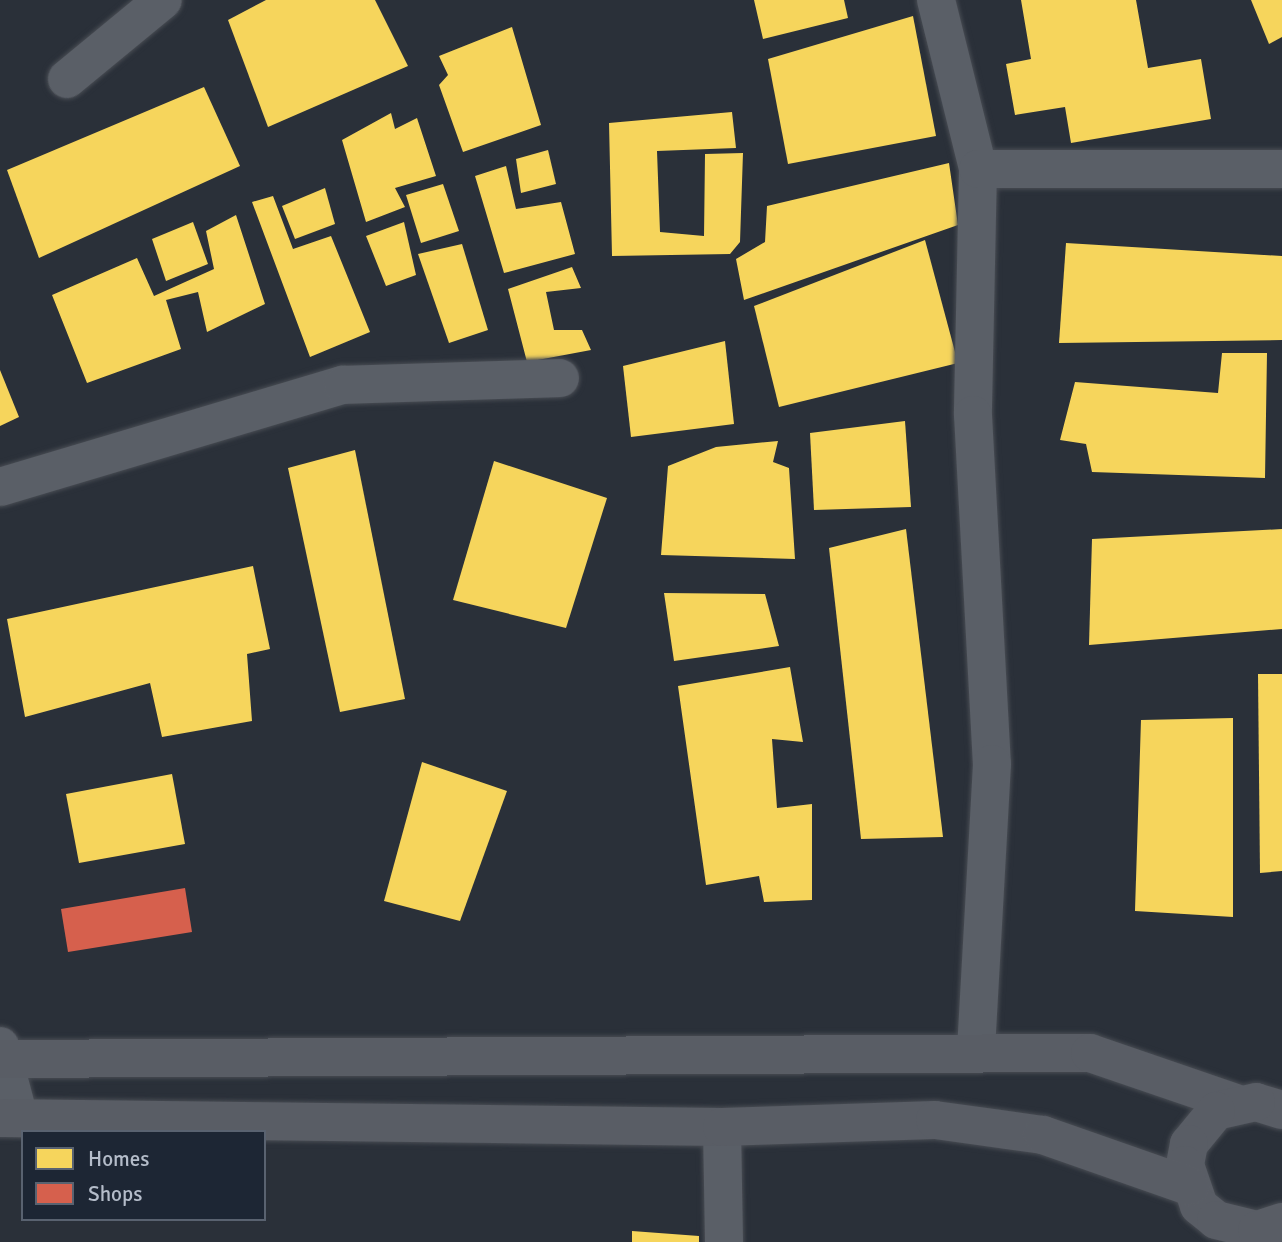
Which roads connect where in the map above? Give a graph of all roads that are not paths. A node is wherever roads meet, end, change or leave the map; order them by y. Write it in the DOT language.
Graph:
graph roads {
  1 [pos="163,0"];
  2 [pos="936,0"];
  3 [pos="66,79"];
  4 [pos="978,169"];
  5 [pos="1282,169"];
  6 [pos="560,378"];
  7 [pos="0,487"];
  8 [pos="976,1052"];
  9 [pos="2,1054"];
  10 [pos="1264,1102"];
  11 [pos="10,1118"];
  12 [pos="722,1127"];
  13 [pos="1189,1186"];
  14 [pos="1282,1222"];
  15 [pos="1224,1231"];
  16 [pos="724,1242"];
  1 -- 3 [label="street"];
  2 -- 4 [label="street"];
  4 -- 5 [label="street"];
  4 -- 8 [label="street"];
  6 -- 7 [label="street"];
  8 -- 9 [label="main road"];
  8 -- 10 [label="main road"];
  9 -- 11 [label="street"];
  10 -- 13 [label="main road"];
  11 -- 12 [label="main road"];
  12 -- 13 [label="main road"];
  12 -- 16 [label="street"];
  13 -- 15 [label="main road"];
  14 -- 15 [label="main road"];
}
